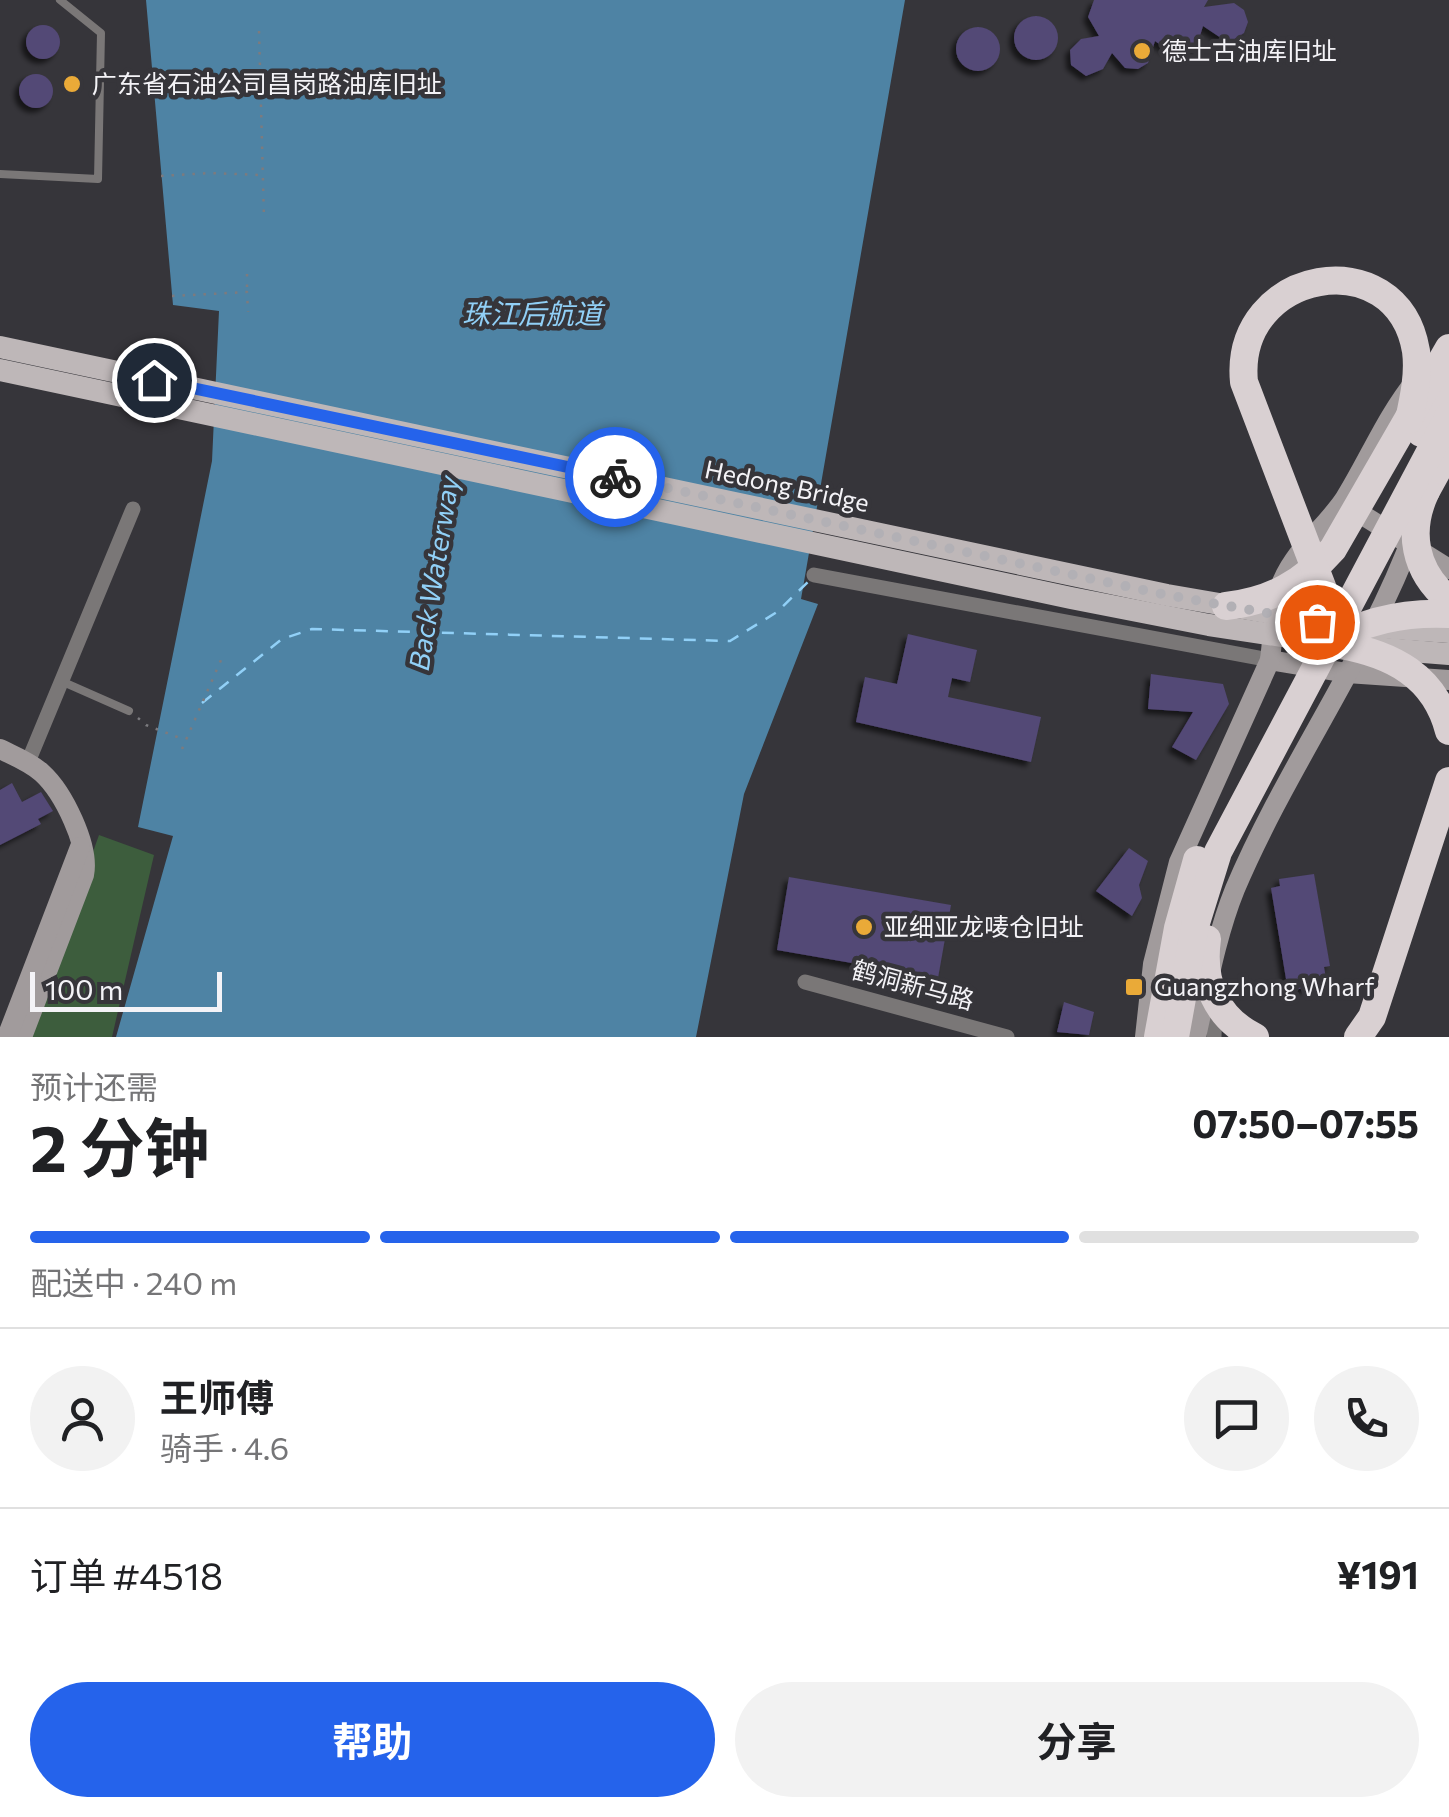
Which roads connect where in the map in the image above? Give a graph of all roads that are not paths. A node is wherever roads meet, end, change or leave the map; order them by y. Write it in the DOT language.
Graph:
graph roads {
  1 [pos="60,0"];
  2 [pos="0,174"];
  3 [pos="0,347"];
  4 [pos="1449,350"];
  5 [pos="0,370"];
  6 [pos="1449,381"];
  7 [pos="1449,416"];
  8 [pos="1409,420"];
  9 [pos="1449,448"];
  10 [pos="1449,464"];
  11 [pos="1342,502"];
  12 [pos="133,509"];
  13 [pos="1410,546"];
  14 [pos="1449,569"];
  15 [pos="814,575"];
  16 [pos="1352,597"];
  17 [pos="1449,600"];
  18 [pos="1226,606"];
  19 [pos="1449,614"];
  20 [pos="1449,632"];
  21 [pos="1449,654"];
  22 [pos="1343,659"];
  23 [pos="1270,660"];
  24 [pos="1314,666"];
  25 [pos="1449,680"];
  26 [pos="62,682"];
  27 [pos="1275,701"];
  28 [pos="129,711"];
  29 [pos="1449,731"];
  30 [pos="0,749"];
  31 [pos="28,762"];
  32 [pos="1449,781"];
  33 [pos="81,845"];
  34 [pos="1216,951"];
  35 [pos="806,982"];
  36 [pos="996,1036"];
  37 [pos="7,1037"];
  38 [pos="22,1037"];
  39 [pos="1145,1037"];
  40 [pos="1158,1037"];
  41 [pos="1175,1037"];
  42 [pos="1196,1037"];
  43 [pos="1214,1037"];
  44 [pos="1255,1037"];
  45 [pos="1358,1037"];
  1 -- 2 [label="lane"];
  3 -- 18 [label="main road, Hedong Bridge, bridge"];
  4 -- 8 [label="highway, bridge"];
  4 -- 11 [label="street"];
  5 -- 22 [label="main road, Hedong Bridge, bridge"];
  6 -- 27 [label="highway, bridge"];
  7 -- 16 [label="highway, bridge"];
  8 -- 18 [label="highway, bridge"];
  8 -- 24 [label="highway, bridge"];
  9 -- 17 [label="highway, bridge"];
  10 -- 13 [label="street"];
  11 -- 13 [label="street"];
  11 -- 23 [label="street"];
  12 -- 26 [label="street"];
  13 -- 14 [label="street"];
  13 -- 22 [label="street"];
  15 -- 23 [label="street"];
  16 -- 24 [label="highway, bridge"];
  16 -- 44 [label="highway, bridge"];
  18 -- 20 [label="main road, Hedong Bridge, bridge"];
  19 -- 27 [label="highway, bridge"];
  21 -- 22 [label="main road, Hedong Bridge, bridge"];
  22 -- 23 [label="street"];
  22 -- 25 [label="street"];
  22 -- 29 [label="highway, bridge"];
  22 -- 34 [label="street"];
  23 -- 39 [label="street"];
  24 -- 41 [label="highway, bridge"];
  26 -- 28 [label="lane"];
  26 -- 31 [label="street"];
  27 -- 40 [label="highway"];
  30 -- 31 [label="street"];
  31 -- 33 [label="street"];
  32 -- 45 [label="highway"];
  33 -- 37 [label="street"];
  33 -- 38 [label="street"];
  34 -- 42 [label="street"];
  34 -- 43 [label="street"];
  35 -- 36 [label="street, 鹤洞新马路"];
}
